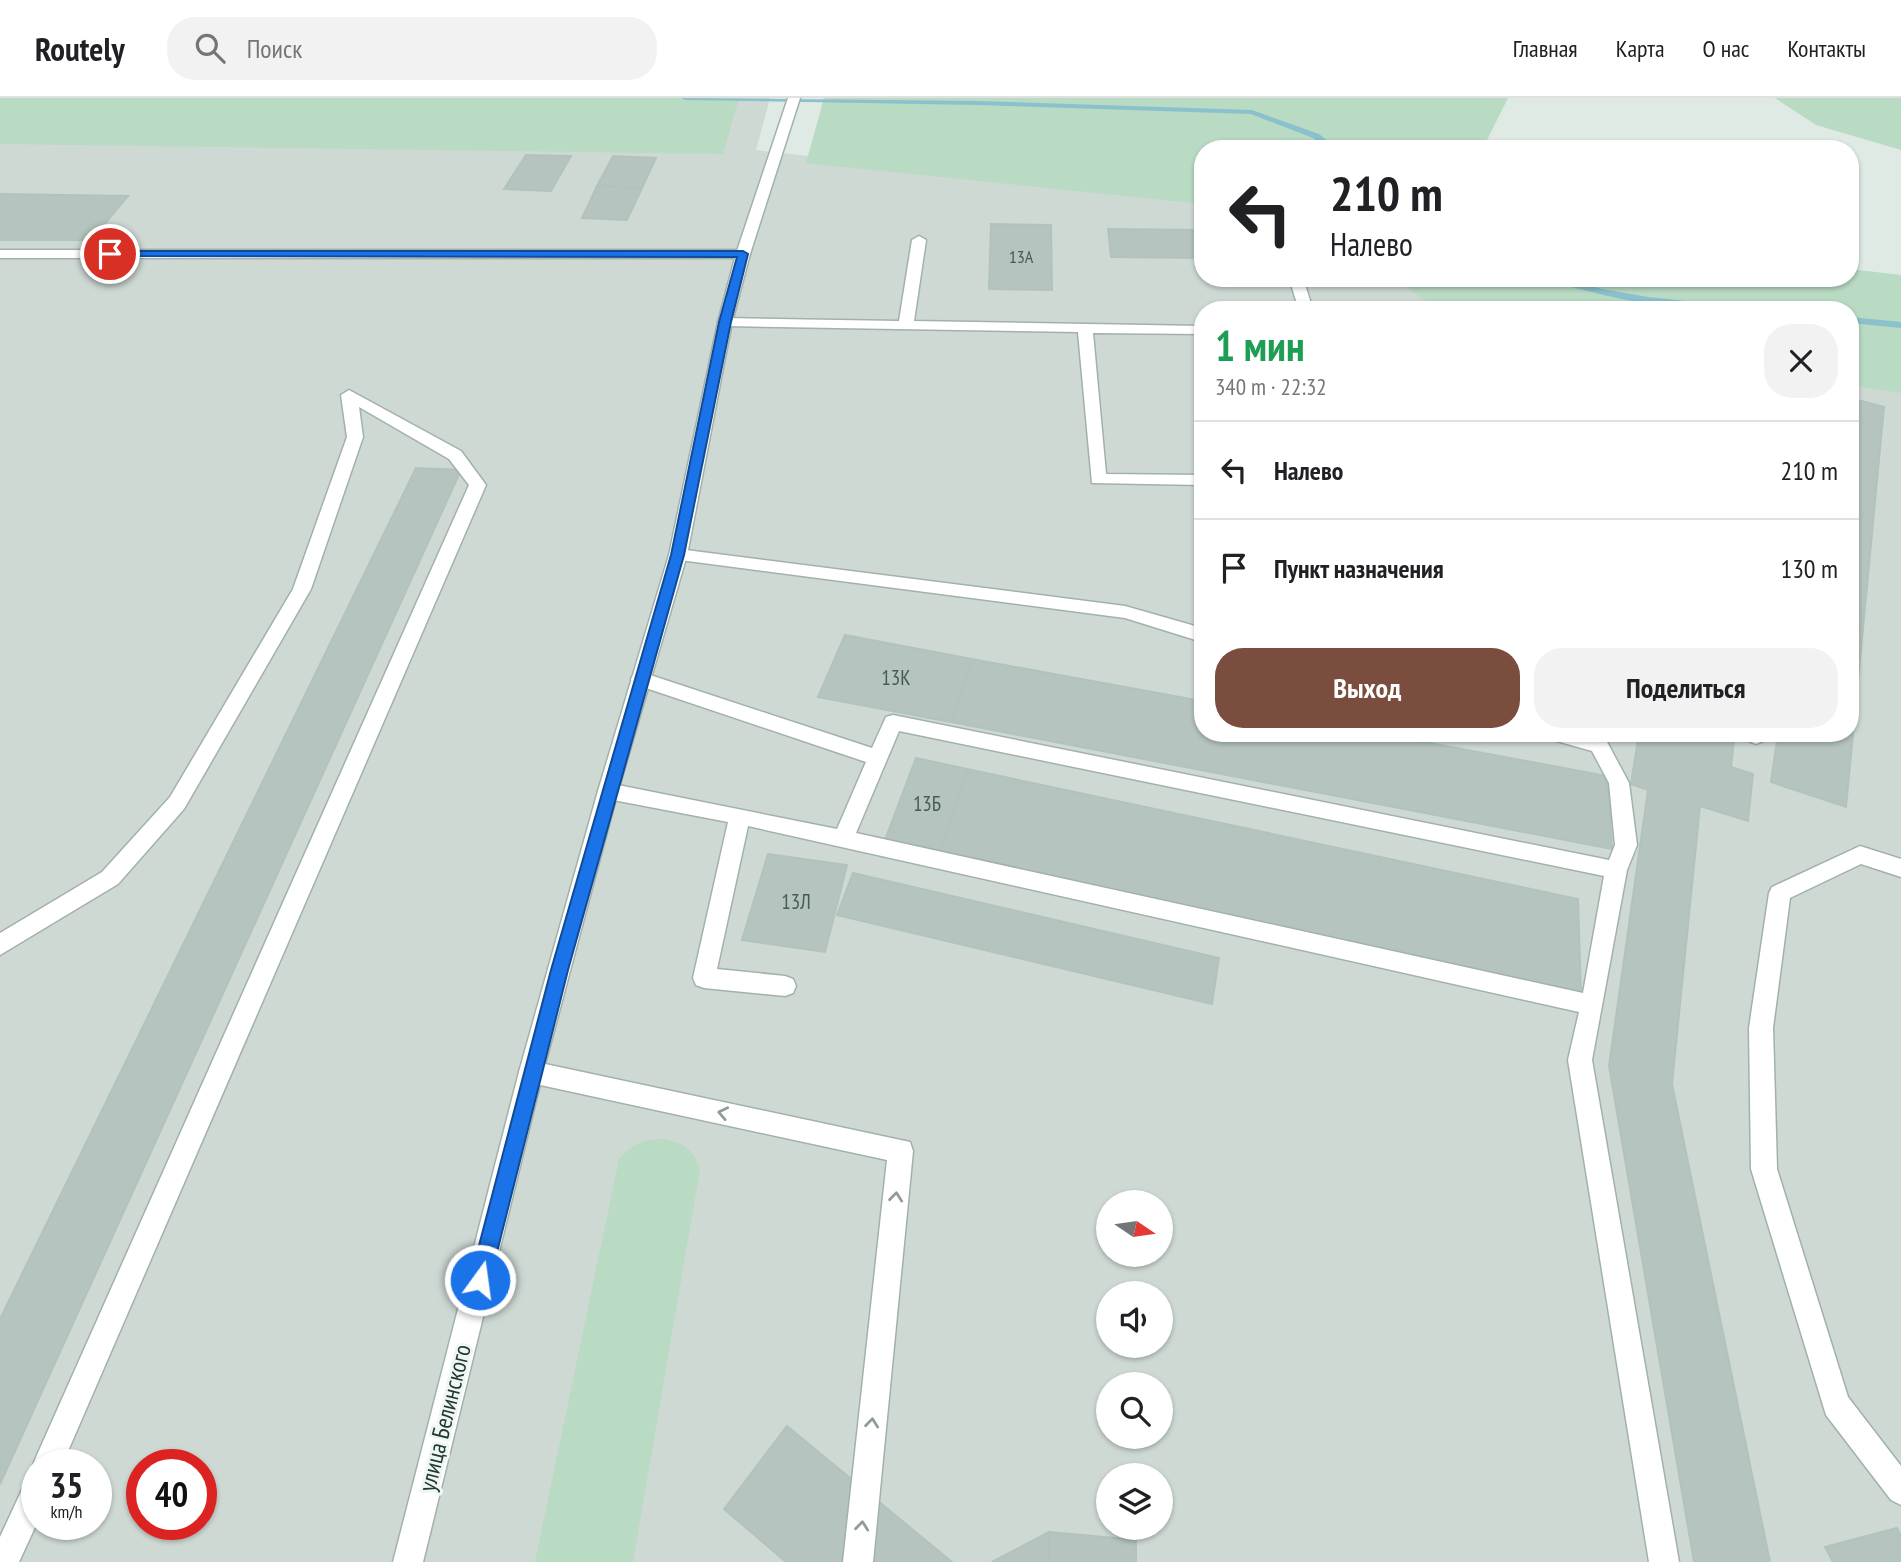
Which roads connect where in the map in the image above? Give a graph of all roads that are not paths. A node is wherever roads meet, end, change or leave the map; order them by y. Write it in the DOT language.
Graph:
graph roads {
  1 [pos="792,104"];
  2 [pos="919,240"];
  3 [pos="0,254"];
  4 [pos="743,254"];
  5 [pos="725,322"];
  6 [pos="906,324"];
  7 [pos="1085,328"];
  8 [pos="1194,330"];
  9 [pos="1194,480"];
  10 [pos="678,555"];
  11 [pos="1194,633"];
  12 [pos="641,679"];
  13 [pos="1601,742"];
  14 [pos="877,758"];
  15 [pos="608,791"];
  16 [pos="740,816"];
  17 [pos="843,839"];
  18 [pos="1901,868"];
  19 [pos="1616,870"];
  20 [pos="0,945"];
  21 [pos="785,986"];
  22 [pos="1592,1005"];
  23 [pos="531,1072"];
  24 [pos="54,1449"];
  25 [pos="1901,1490"];
  26 [pos="21,1524"];
  27 [pos="4,1562"];
  28 [pos="408,1562"];
  29 [pos="858,1562"];
  30 [pos="1664,1562"];
  1 -- 4 [label="street, улица Белинского"];
  2 -- 6 [label="street"];
  3 -- 4 [label="street"];
  4 -- 5 [label="street, улица Белинского"];
  5 -- 6 [label="street"];
  5 -- 10 [label="street, улица Белинского"];
  6 -- 7 [label="street"];
  7 -- 8 [label="street"];
  7 -- 9 [label="street"];
  10 -- 11 [label="street"];
  10 -- 12 [label="street, улица Белинского"];
  12 -- 14 [label="street"];
  12 -- 15 [label="street, улица Белинского"];
  13 -- 19 [label="street"];
  14 -- 17 [label="street"];
  14 -- 19 [label="street"];
  15 -- 16 [label="street"];
  15 -- 23 [label="street, улица Белинского"];
  16 -- 17 [label="street"];
  16 -- 21 [label="street"];
  17 -- 22 [label="street"];
  18 -- 25 [label="street"];
  19 -- 22 [label="street"];
  20 -- 24 [label="street"];
  22 -- 30 [label="street"];
  23 -- 28 [label="street, улица Белинского"];
  29 -- 23 [label="street, one-way"];
  26 -- 27 [label="street"];
}
